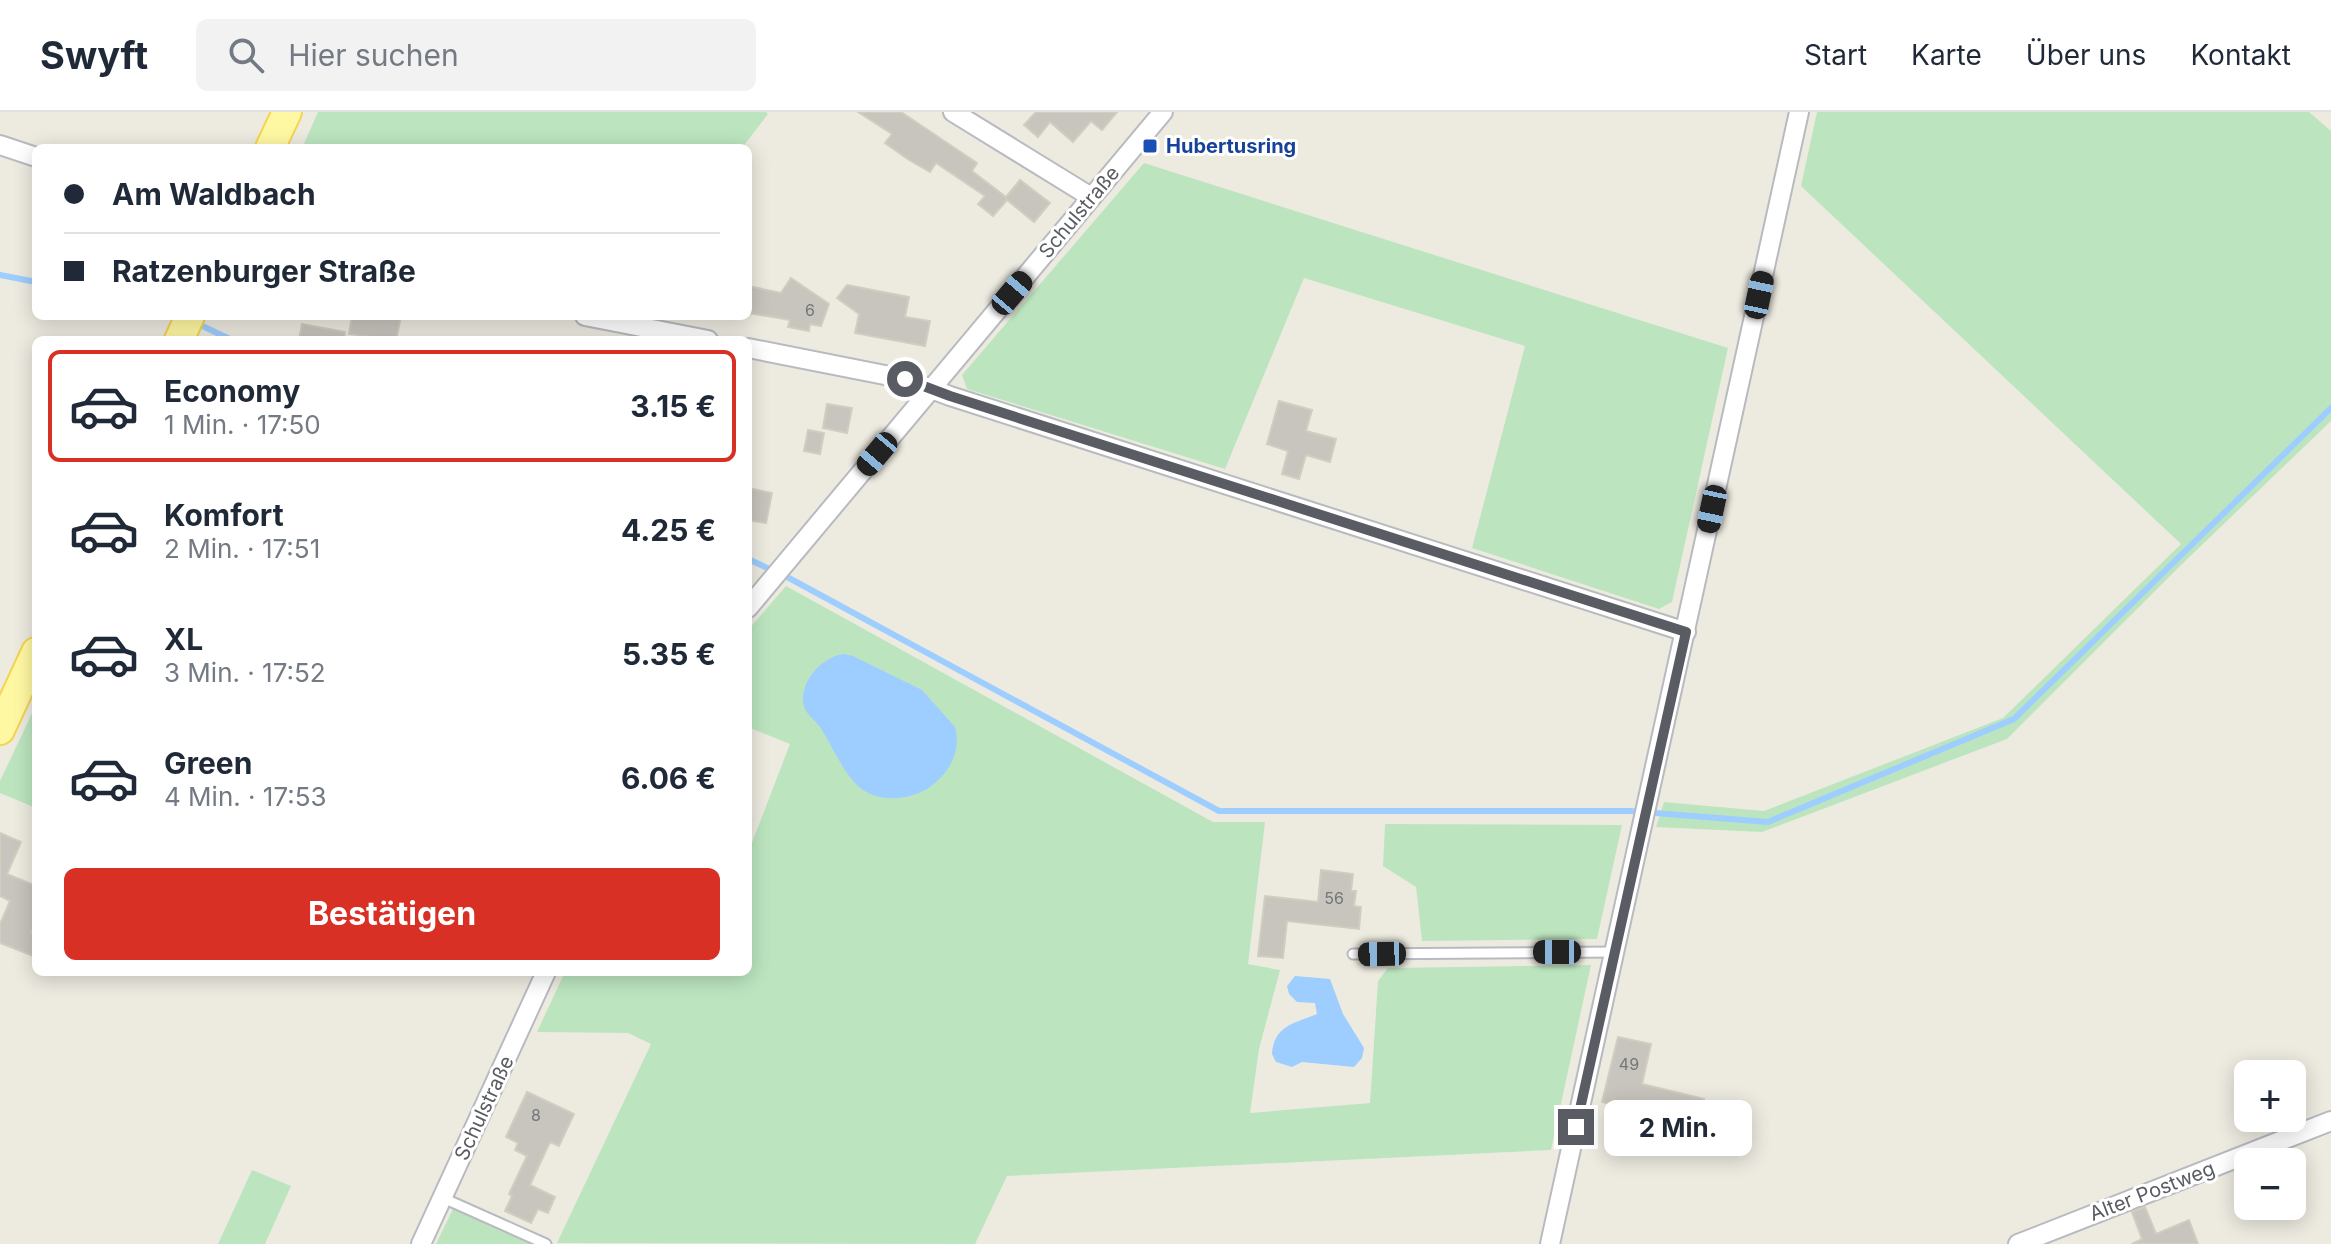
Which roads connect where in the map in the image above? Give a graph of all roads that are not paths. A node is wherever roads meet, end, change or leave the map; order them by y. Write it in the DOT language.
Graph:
graph roads {
  1 [pos="287,112"];
  2 [pos="953,112"];
  3 [pos="1163,112"];
  4 [pos="1799,112"];
  5 [pos="272,144"];
  6 [pos="0,145"];
  7 [pos="32,156"];
  8 [pos="1091,197"];
  9 [pos="596,320"];
  10 [pos="632,333"];
  11 [pos="665,336"];
  12 [pos="752,349"];
  13 [pos="932,389"];
  14 [pos="752,603"];
  15 [pos="1686,632"];
  16 [pos="32,661"];
  17 [pos="0,730"];
  18 [pos="1615,952"];
  19 [pos="1353,954"];
  20 [pos="544,976"];
  21 [pos="2331,1121"];
  22 [pos="443,1198"];
  23 [pos="421,1244"];
  24 [pos="546,1244"];
  25 [pos="1550,1244"];
  26 [pos="2018,1244"];
  1 -- 5 [label="main road"];
  2 -- 8 [label="street"];
  3 -- 8 [label="street, Schulstraße"];
  4 -- 15 [label="street"];
  6 -- 7 [label="street"];
  8 -- 13 [label="street, Schulstraße"];
  9 -- 10 [label="street"];
  10 -- 11 [label="street"];
  12 -- 13 [label="street"];
  13 -- 14 [label="street, Schulstraße"];
  13 -- 15 [label="street"];
  15 -- 18 [label="street"];
  16 -- 17 [label="main road"];
  18 -- 19 [label="lane"];
  18 -- 25 [label="street"];
  20 -- 22 [label="street, Schulstraße"];
  21 -- 26 [label="street, Alter Postweg"];
  22 -- 23 [label="street, Schulstraße"];
  22 -- 24 [label="lane"];
}
